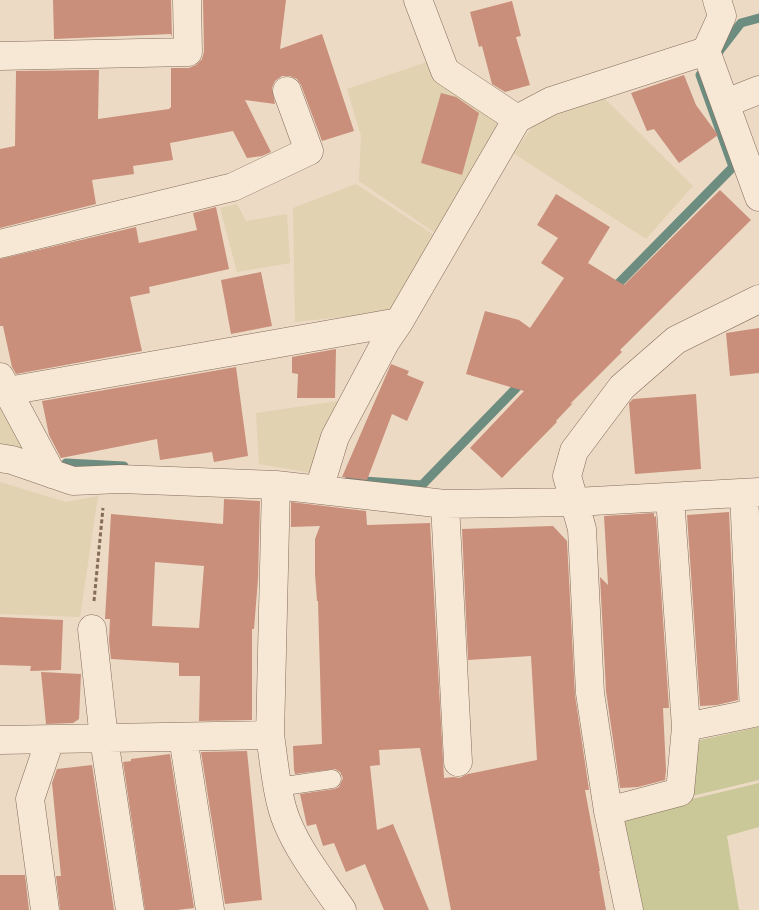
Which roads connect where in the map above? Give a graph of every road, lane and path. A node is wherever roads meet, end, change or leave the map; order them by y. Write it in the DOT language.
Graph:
graph roads {
  1 [pos="187,0"];
  2 [pos="418,0"];
  3 [pos="717,0"];
  4 [pos="706,51"];
  5 [pos="0,56"];
  6 [pos="759,90"];
  7 [pos="287,91"];
  8 [pos="726,103"];
  9 [pos="517,119"];
  10 [pos="759,197"];
  11 [pos="0,244"];
  12 [pos="759,299"];
  13 [pos="399,322"];
  14 [pos="4,384"];
  15 [pos="0,458"];
  16 [pos="52,474"];
  17 [pos="106,480"];
  18 [pos="276,485"];
  19 [pos="319,489"];
  20 [pos="751,492"];
  21 [pos="670,497"];
  22 [pos="575,502"];
  23 [pos="445,504"];
  24 [pos="92,629"];
  25 [pos="757,712"];
  26 [pos="686,728"];
  27 [pos="270,735"];
  28 [pos="184,737"];
  29 [pos="104,739"];
  30 [pos="0,740"];
  31 [pos="50,740"];
  32 [pos="458,762"];
  33 [pos="332,779"];
  34 [pos="278,786"];
  35 [pos="608,811"];
  36 [pos="45,910"];
  37 [pos="130,910"];
  38 [pos="210,910"];
  39 [pos="342,910"];
  40 [pos="630,910"];
  1 -- 5 [label="street"];
  2 -- 9 [label="street"];
  3 -- 4 [label="street"];
  4 -- 8 [label="street"];
  4 -- 9 [label="street"];
  6 -- 8 [label="street"];
  7 -- 11 [label="street"];
  8 -- 10 [label="street"];
  9 -- 13 [label="street"];
  12 -- 22 [label="street"];
  13 -- 14 [label="street"];
  13 -- 19 [label="street"];
  14 -- 16 [label="street"];
  15 -- 16 [label="street"];
  16 -- 17 [label="street"];
  17 -- 18 [label="street"];
  17 -- 24 [label="path"];
  18 -- 19 [label="street"];
  18 -- 27 [label="street"];
  19 -- 23 [label="street"];
  20 -- 21 [label="street"];
  20 -- 25 [label="street"];
  21 -- 22 [label="street"];
  21 -- 26 [label="street"];
  22 -- 23 [label="street"];
  22 -- 35 [label="street"];
  23 -- 32 [label="street"];
  24 -- 29 [label="street"];
  25 -- 26 [label="street"];
  26 -- 35 [label="street"];
  27 -- 28 [label="street"];
  27 -- 34 [label="street"];
  28 -- 29 [label="street"];
  28 -- 38 [label="street"];
  29 -- 31 [label="street"];
  29 -- 37 [label="street"];
  30 -- 31 [label="street"];
  31 -- 36 [label="street"];
  33 -- 34 [label="lane"];
  34 -- 39 [label="street"];
  35 -- 40 [label="street"];
}
